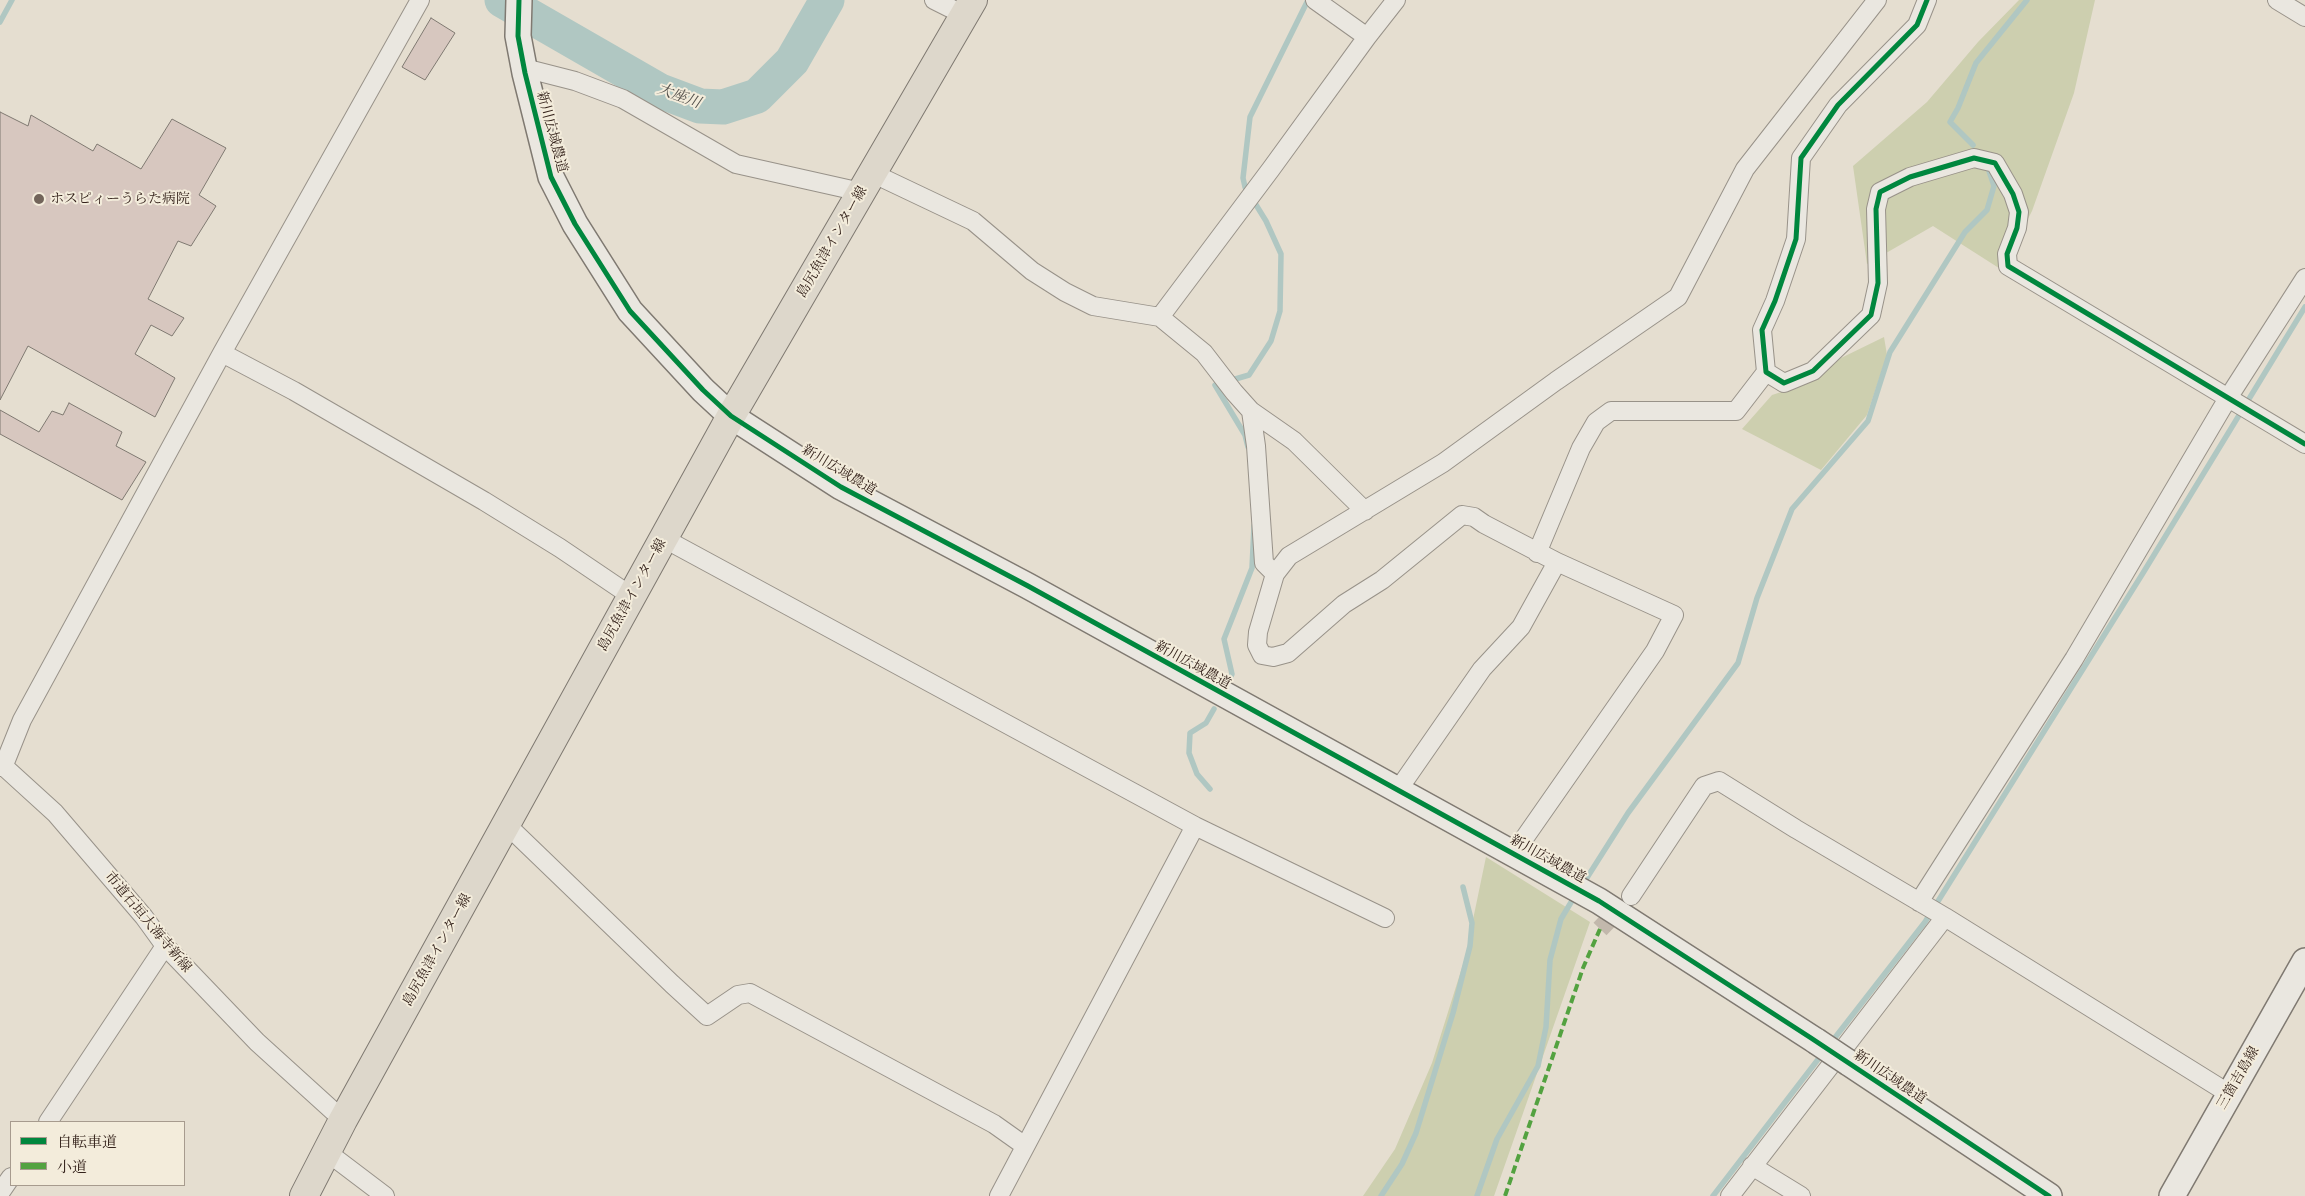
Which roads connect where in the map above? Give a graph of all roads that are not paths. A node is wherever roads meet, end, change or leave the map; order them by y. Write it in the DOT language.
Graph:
graph roads {
  1 [pos="420,0"];
  2 [pos="518,0"];
  3 [pos="934,0"];
  4 [pos="1315,0"];
  5 [pos="1396,0"];
  6 [pos="1878,0"];
  7 [pos="1927,0"];
  8 [pos="2277,0"];
  9 [pos="968,8"];
  10 [pos="2305,17"];
  11 [pos="1367,37"];
  12 [pos="524,68"];
  13 [pos="867,182"];
  14 [pos="2305,278"];
  15 [pos="1160,317"];
  16 [pos="222,353"];
  17 [pos="1766,372"];
  18 [pos="2228,398"];
  19 [pos="1251,411"];
  20 [pos="731,416"];
  21 [pos="2305,444"];
  22 [pos="1366,511"];
  23 [pos="663,538"];
  24 [pos="1537,553"];
  25 [pos="1557,562"];
  26 [pos="1275,574"];
  27 [pos="631,596"];
  28 [pos="1,765"];
  29 [pos="1398,790"];
  30 [pos="507,825"];
  31 [pos="1196,826"];
  32 [pos="1514,853"];
  33 [pos="1631,896"];
  34 [pos="1919,902"];
  35 [pos="1945,917"];
  36 [pos="1386,918"];
  37 [pos="165,946"];
  38 [pos="2305,960"];
  39 [pos="2228,1093"];
  40 [pos="343,1120"];
  41 [pos="49,1121"];
  42 [pos="1025,1146"];
  43 [pos="328,1152"];
  44 [pos="1752,1166"];
  45 [pos="10,1178"];
  46 [pos="0,1193"];
  47 [pos="304,1196"];
  48 [pos="385,1196"];
  49 [pos="999,1196"];
  50 [pos="1730,1196"];
  51 [pos="1801,1196"];
  52 [pos="2049,1196"];
  53 [pos="2172,1196"];
  1 -- 16 [label="street"];
  2 -- 12 [label="street, 新川広域農道"];
  3 -- 9 [label="street"];
  4 -- 11 [label="street"];
  5 -- 11 [label="street"];
  6 -- 22 [label="street"];
  7 -- 17 [label="street"];
  8 -- 10 [label="street"];
  9 -- 13 [label="main road, 島尻魚津インター線"];
  11 -- 15 [label="street"];
  12 -- 13 [label="street"];
  12 -- 20 [label="street, 新川広域農道"];
  13 -- 15 [label="street"];
  13 -- 20 [label="main road, 島尻魚津インター線"];
  14 -- 18 [label="street"];
  15 -- 19 [label="street"];
  16 -- 27 [label="street"];
  16 -- 28 [label="street"];
  17 -- 18 [label="street"];
  17 -- 24 [label="street"];
  18 -- 21 [label="street"];
  18 -- 34 [label="street"];
  19 -- 22 [label="street"];
  19 -- 26 [label="street"];
  20 -- 23 [label="main road, 島尻魚津インター線"];
  20 -- 29 [label="street, 新川広域農道"];
  22 -- 26 [label="street"];
  23 -- 27 [label="main road, 島尻魚津インター線"];
  23 -- 31 [label="street"];
  24 -- 25 [label="street"];
  24 -- 26 [label="street"];
  25 -- 29 [label="street"];
  25 -- 32 [label="street"];
  27 -- 30 [label="main road, 島尻魚津インター線"];
  28 -- 37 [label="street, 市道石垣大海寺新線"];
  29 -- 32 [label="street, 新川広域農道"];
  30 -- 40 [label="main road, 島尻魚津インター線"];
  30 -- 42 [label="street"];
  31 -- 36 [label="street"];
  31 -- 42 [label="street"];
  32 -- 52 [label="street, 新川広域農道, bridge"];
  33 -- 34 [label="street"];
  34 -- 35 [label="street"];
  35 -- 39 [label="street"];
  35 -- 44 [label="street"];
  37 -- 40 [label="street, 市道石垣大海寺新線"];
  37 -- 41 [label="street"];
  38 -- 39 [label="street, 三箇吉島線"];
  39 -- 53 [label="street, 三箇吉島線"];
  40 -- 43 [label="main road, 島尻魚津インター線"];
  42 -- 49 [label="street"];
  43 -- 47 [label="main road, 島尻魚津インター線"];
  43 -- 48 [label="street"];
  44 -- 50 [label="street"];
  44 -- 51 [label="street"];
  45 -- 46 [label="street"];
}
